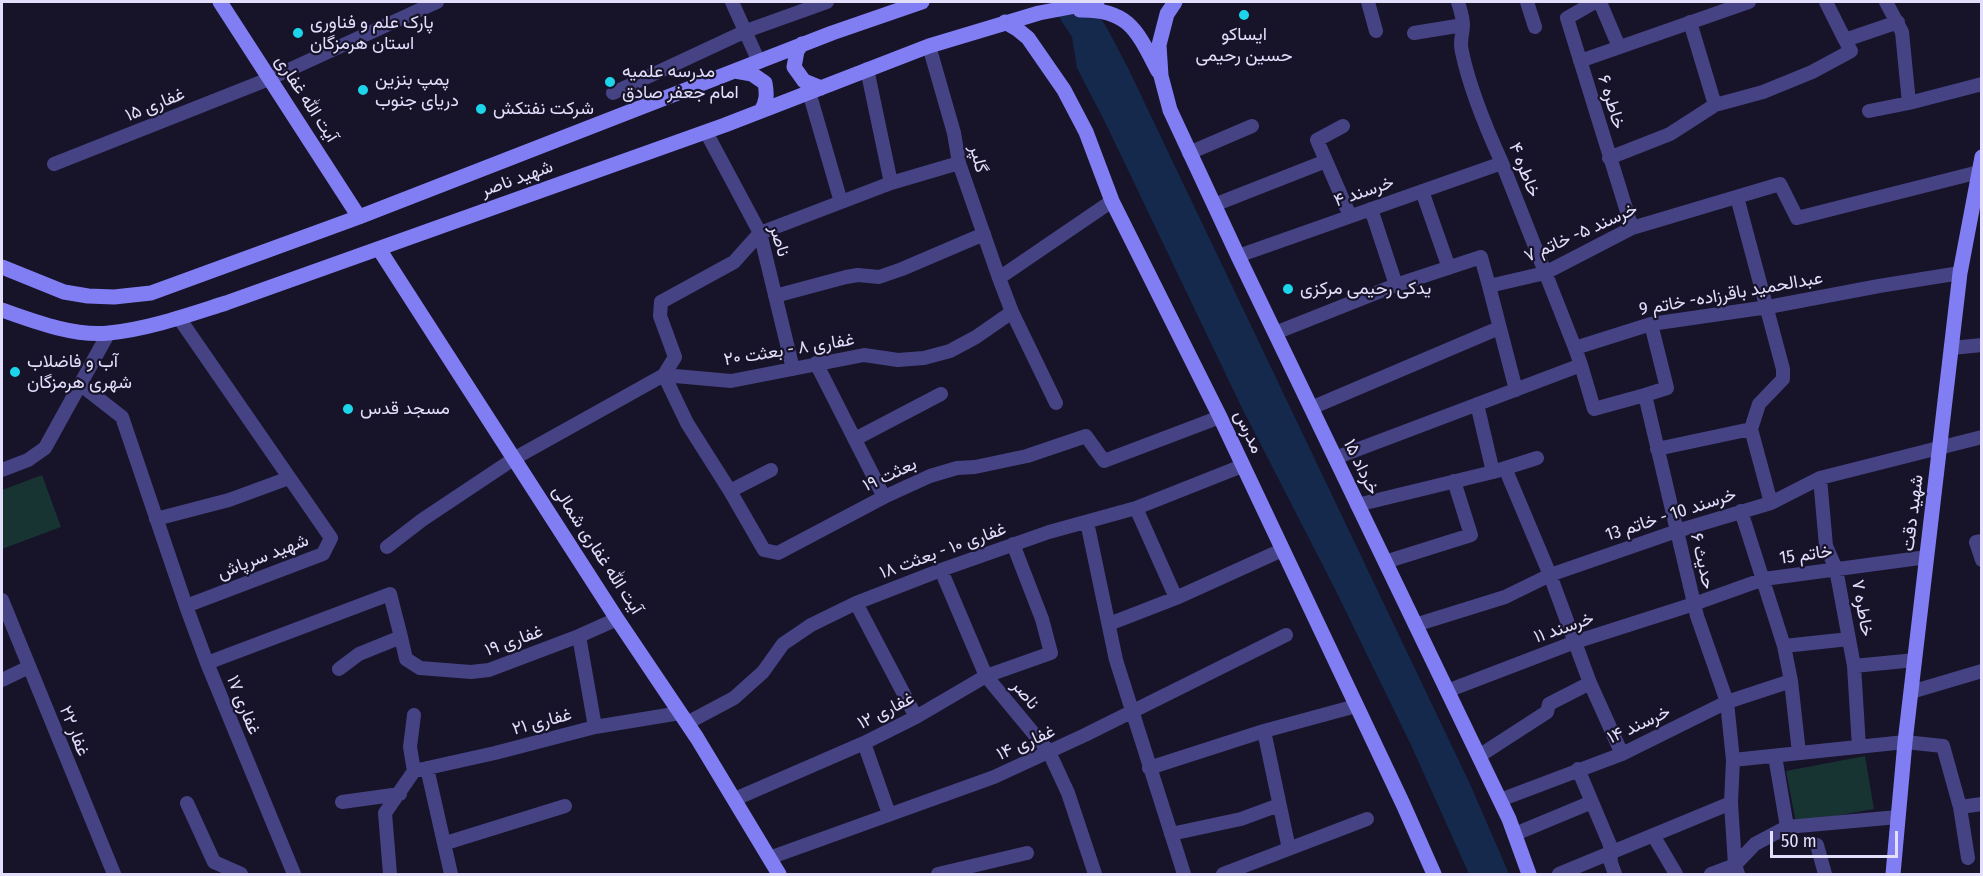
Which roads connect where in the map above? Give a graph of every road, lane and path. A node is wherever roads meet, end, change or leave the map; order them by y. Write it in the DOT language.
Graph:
graph roads {
  1 [pos="220,2"];
  2 [pos="437,2"];
  3 [pos="732,2"];
  4 [pos="827,2"];
  5 [pos="922,2"];
  6 [pos="1097,2"];
  7 [pos="1176,2"];
  8 [pos="1368,2"];
  9 [pos="1458,2"];
  10 [pos="1527,2"];
  11 [pos="1595,2"];
  12 [pos="1600,2"];
  13 [pos="1749,2"];
  14 [pos="1826,2"];
  15 [pos="1886,2"];
  16 [pos="904,4"];
  17 [pos="1044,12"];
  18 [pos="1005,22"];
  19 [pos="1690,22"];
  20 [pos="1898,22"];
  21 [pos="1463,25"];
  22 [pos="1535,27"];
  23 [pos="746,31"];
  24 [pos="1376,31"];
  25 [pos="1414,33"];
  26 [pos="1845,39"];
  27 [pos="802,44"];
  28 [pos="929,46"];
  29 [pos="1619,47"];
  30 [pos="1580,61"];
  31 [pos="759,62"];
  32 [pos="867,69"];
  33 [pos="735,71"];
  34 [pos="1161,76"];
  35 [pos="269,79"];
  36 [pos="1982,84"];
  37 [pos="815,90"];
  38 [pos="613,93"];
  39 [pos="1909,104"];
  40 [pos="1715,105"];
  41 [pos="761,111"];
  42 [pos="1869,111"];
  43 [pos="1252,126"];
  44 [pos="1343,126"];
  45 [pos="706,132"];
  46 [pos="1189,153"];
  47 [pos="1982,157"];
  48 [pos="1609,158"];
  49 [pos="1326,161"];
  50 [pos="959,163"];
  51 [pos="1502,163"];
  52 [pos="54,164"];
  53 [pos="1979,172"];
  54 [pos="891,183"];
  55 [pos="1422,191"];
  56 [pos="1737,197"];
  57 [pos="1112,201"];
  58 [pos="841,202"];
  59 [pos="1214,205"];
  60 [pos="1371,209"];
  61 [pos="1350,216"];
  62 [pos="358,217"];
  63 [pos="1632,228"];
  64 [pos="760,233"];
  65 [pos="984,234"];
  66 [pos="379,249"];
  67 [pos="1238,256"];
  68 [pos="2,267"];
  69 [pos="1449,268"];
  70 [pos="1545,273"];
  71 [pos="1960,273"];
  72 [pos="999,278"];
  73 [pos="1396,285"];
  74 [pos="1490,286"];
  75 [pos="775,296"];
  76 [pos="1768,308"];
  77 [pos="2,310"];
  78 [pos="1012,312"];
  79 [pos="179,318"];
  80 [pos="1652,324"];
  81 [pos="1499,328"];
  82 [pos="1275,333"];
  83 [pos="108,334"];
  84 [pos="1982,345"];
  85 [pos="1575,348"];
  86 [pos="1952,348"];
  87 [pos="816,363"];
  88 [pos="1581,365"];
  89 [pos="794,369"];
  90 [pos="663,375"];
  91 [pos="81,385"];
  92 [pos="1516,390"];
  93 [pos="941,394"];
  94 [pos="1645,395"];
  95 [pos="1056,404"];
  96 [pos="1477,405"];
  97 [pos="1311,408"];
  98 [pos="1220,417"];
  99 [pos="1751,429"];
  100 [pos="1982,437"];
  101 [pos="855,439"];
  102 [pos="1941,448"];
  103 [pos="1658,449"];
  104 [pos="515,458"];
  105 [pos="1335,458"];
  106 [pos="1537,458"];
  107 [pos="1242,466"];
  108 [pos="2,470"];
  109 [pos="771,470"];
  110 [pos="1499,470"];
  111 [pos="289,478"];
  112 [pos="1820,478"];
  113 [pos="1454,482"];
  114 [pos="730,491"];
  115 [pos="884,497"];
  116 [pos="1771,503"];
  117 [pos="1357,505"];
  118 [pos="1137,508"];
  119 [pos="1741,511"];
  120 [pos="156,519"];
  121 [pos="1087,522"];
  122 [pos="1677,531"];
  123 [pos="1982,541"];
  124 [pos="1013,544"];
  125 [pos="387,547"];
  126 [pos="1282,550"];
  127 [pos="1927,557"];
  128 [pos="1982,560"];
  129 [pos="1385,562"];
  130 [pos="1836,569"];
  131 [pos="941,570"];
  132 [pos="1550,575"];
  133 [pos="1764,579"];
  134 [pos="390,594"];
  135 [pos="1176,598"];
  136 [pos="2,600"];
  137 [pos="856,603"];
  138 [pos="1694,604"];
  139 [pos="186,606"];
  140 [pos="617,619"];
  141 [pos="1109,624"];
  142 [pos="1415,625"];
  143 [pos="1286,635"];
  144 [pos="579,636"];
  145 [pos="401,637"];
  146 [pos="1849,639"];
  147 [pos="1575,642"];
  148 [pos="1784,646"];
  149 [pos="1915,660"];
  150 [pos="207,663"];
  151 [pos="1854,666"];
  152 [pos="29,667"];
  153 [pos="339,669"];
  154 [pos="1982,671"];
  155 [pos="986,676"];
  156 [pos="2,680"];
  157 [pos="1791,681"];
  158 [pos="1590,683"];
  159 [pos="1447,691"];
  160 [pos="1911,692"];
  161 [pos="1727,702"];
  162 [pos="1356,706"];
  163 [pos="1134,711"];
  164 [pos="414,715"];
  165 [pos="916,717"];
  166 [pos="684,718"];
  167 [pos="595,727"];
  168 [pos="1264,731"];
  169 [pos="1905,742"];
  170 [pos="864,743"];
  171 [pos="1859,747"];
  172 [pos="1049,752"];
  173 [pos="1799,753"];
  174 [pos="1622,754"];
  175 [pos="1479,756"];
  176 [pos="1775,756"];
  177 [pos="1733,760"];
  178 [pos="1149,768"];
  179 [pos="421,769"];
  180 [pos="1578,769"];
  181 [pos="400,794"];
  182 [pos="735,799"];
  183 [pos="1500,800"];
  184 [pos="342,802"];
  185 [pos="1592,802"];
  186 [pos="187,803"];
  187 [pos="1731,803"];
  188 [pos="1982,804"];
  189 [pos="1279,805"];
  190 [pos="564,806"];
  191 [pos="1960,807"];
  192 [pos="889,814"];
  193 [pos="1898,817"];
  194 [pos="1367,819"];
  195 [pos="1787,827"];
  196 [pos="1171,834"];
  197 [pos="1515,834"];
  198 [pos="1653,835"];
  199 [pos="446,843"];
  200 [pos="1817,845"];
  201 [pos="1289,849"];
  202 [pos="1026,852"];
  203 [pos="1610,853"];
  204 [pos="769,858"];
  205 [pos="1968,858"];
  206 [pos="1737,870"];
  207 [pos="1246,871"];
  208 [pos="114,874"];
  209 [pos="241,874"];
  210 [pos="294,874"];
  211 [pos="390,874"];
  212 [pos="451,874"];
  213 [pos="779,874"];
  214 [pos="940,874"];
  215 [pos="1095,874"];
  216 [pos="1184,874"];
  217 [pos="1223,874"];
  218 [pos="1434,874"];
  219 [pos="1529,874"];
  220 [pos="1559,874"];
  221 [pos="1615,874"];
  222 [pos="1676,874"];
  223 [pos="1711,874"];
  224 [pos="1825,874"];
  225 [pos="1893,874"];
  1 -- 35 [label="street, آیت الله غفاری"];
  2 -- 35 [label="street, غفاری ۱۵"];
  3 -- 23 [label="street"];
  4 -- 23 [label="street"];
  5 -- 16 [label="street, شهید ناصر"];
  6 -- 17 [label="street"];
  7 -- 34 [label="street"];
  8 -- 24 [label="street"];
  9 -- 21 [label="street, خاطره ۴"];
  10 -- 22 [label="street"];
  11 -- 30 [label="street, خاطره ۶"];
  12 -- 29 [label="street, خاطره ۶"];
  13 -- 19 [label="street"];
  14 -- 26 [label="street"];
  15 -- 20 [label="street"];
  16 -- 27 [label="street, شهید ناصر"];
  17 -- 18 [label="street, شهید ناصر"];
  17 -- 34 [label="street"];
  18 -- 28 [label="street, شهید ناصر"];
  18 -- 57 [label="street, مدرس"];
  19 -- 29 [label="street"];
  19 -- 40 [label="street"];
  20 -- 26 [label="street"];
  20 -- 39 [label="street"];
  21 -- 25 [label="street"];
  21 -- 51 [label="street, خاطره ۴"];
  23 -- 31 [label="street"];
  23 -- 38 [label="street"];
  26 -- 40 [label="street"];
  27 -- 31 [label="street, شهید ناصر"];
  27 -- 37 [label="street"];
  28 -- 32 [label="street, شهید ناصر"];
  28 -- 50 [label="street, گلپر"];
  29 -- 30 [label="street"];
  30 -- 48 [label="street, خاطره ۶"];
  31 -- 33 [label="street, شهید ناصر"];
  32 -- 37 [label="street, شهید ناصر"];
  32 -- 54 [label="street"];
  33 -- 41 [label="street"];
  33 -- 62 [label="street, شهید ناصر"];
  34 -- 46 [label="street, ۱۵ خرداد"];
  35 -- 52 [label="street, غفاری ۱۵"];
  35 -- 62 [label="street, آیت الله غفاری"];
  36 -- 39 [label="street"];
  37 -- 41 [label="street, شهید ناصر"];
  37 -- 58 [label="street"];
  39 -- 42 [label="street"];
  40 -- 48 [label="street"];
  41 -- 45 [label="street, شهید ناصر"];
  43 -- 46 [label="street"];
  44 -- 49 [label="street"];
  45 -- 64 [label="street, ناصر"];
  45 -- 66 [label="street, شهید ناصر"];
  46 -- 59 [label="street, ۱۵ خرداد"];
  47 -- 53 [label="street, شهید دقت"];
  48 -- 63 [label="street, خاطره ۶"];
  49 -- 59 [label="street"];
  49 -- 61 [label="street"];
  50 -- 54 [label="street"];
  50 -- 65 [label="street, گلپر"];
  51 -- 55 [label="street, خرسند ۴"];
  51 -- 70 [label="street, خاطره ۴"];
  53 -- 56 [label="street, خرسند ۵- خاتم ۷"];
  53 -- 71 [label="street, شهید دقت"];
  54 -- 58 [label="street"];
  55 -- 60 [label="street, خرسند ۴"];
  55 -- 69 [label="street"];
  56 -- 63 [label="street, خرسند ۵- خاتم ۷"];
  56 -- 76 [label="street"];
  57 -- 72 [label="street"];
  57 -- 98 [label="street, مدرس"];
  58 -- 64 [label="street"];
  59 -- 67 [label="street, ۱۵ خرداد"];
  60 -- 61 [label="street, خرسند ۴"];
  60 -- 73 [label="street"];
  61 -- 67 [label="street, خرسند ۴"];
  62 -- 68 [label="street, شهید ناصر"];
  63 -- 70 [label="street, خرسند ۵- خاتم ۷"];
  64 -- 75 [label="street, ناصر"];
  64 -- 90 [label="street"];
  65 -- 72 [label="street, گلپر"];
  65 -- 75 [label="street"];
  66 -- 79 [label="street, شهید ناصر"];
  66 -- 104 [label="street, آیت الله غفاری شمالی"];
  67 -- 82 [label="street, ۱۵ خرداد"];
  69 -- 73 [label="street"];
  69 -- 74 [label="street"];
  70 -- 74 [label="street, خرسند ۵- خاتم ۷"];
  70 -- 85 [label="street, خاطره ۴"];
  71 -- 76 [label="street, عبدالحمید باقرزاده- خاتم 9"];
  71 -- 86 [label="street, شهید دقت"];
  72 -- 78 [label="street"];
  73 -- 82 [label="street"];
  74 -- 81 [label="street"];
  75 -- 89 [label="street, ناصر"];
  76 -- 80 [label="street, عبدالحمید باقرزاده- خاتم 9"];
  76 -- 99 [label="street"];
  77 -- 83 [label="street, شهید ناصر"];
  78 -- 87 [label="street, غفاری ۸ - بعثت ۲۰"];
  78 -- 95 [label="street"];
  79 -- 83 [label="street, شهید ناصر"];
  79 -- 111 [label="street, شهید سرپاش"];
  80 -- 85 [label="street, عبدالحمید باقرزاده- خاتم 9"];
  80 -- 94 [label="street"];
  81 -- 92 [label="street"];
  81 -- 97 [label="street"];
  82 -- 97 [label="street, ۱۵ خرداد"];
  83 -- 91 [label="street"];
  84 -- 86 [label="street"];
  85 -- 88 [label="street"];
  86 -- 102 [label="street, شهید دقت"];
  87 -- 89 [label="street, غفاری ۸ - بعثت ۲۰"];
  87 -- 101 [label="street"];
  88 -- 92 [label="street"];
  88 -- 94 [label="street"];
  89 -- 90 [label="street, غفاری ۸ - بعثت ۲۰"];
  90 -- 104 [label="street"];
  90 -- 114 [label="street, بعثت ۱۹"];
  91 -- 108 [label="street"];
  91 -- 120 [label="street"];
  92 -- 96 [label="street"];
  93 -- 101 [label="street"];
  94 -- 103 [label="street, حدیث ۶"];
  96 -- 105 [label="street"];
  96 -- 110 [label="street"];
  97 -- 105 [label="street, ۱۵ خرداد"];
  98 -- 107 [label="street, مدرس"];
  98 -- 115 [label="street, بعثت ۱۹"];
  99 -- 103 [label="street"];
  99 -- 116 [label="street"];
  100 -- 102 [label="street, خرسند 10 - خاتم 13"];
  101 -- 115 [label="street"];
  102 -- 112 [label="street, خرسند 10 - خاتم 13"];
  102 -- 127 [label="street, شهید دقت"];
  103 -- 122 [label="street, حدیث ۶"];
  104 -- 125 [label="street"];
  104 -- 140 [label="street, آیت الله غفاری شمالی"];
  105 -- 117 [label="street, ۱۵ خرداد"];
  106 -- 110 [label="street"];
  107 -- 118 [label="street, غفاری ۱۰ - بعثت ۱۸"];
  107 -- 126 [label="street, مدرس"];
  109 -- 114 [label="street"];
  110 -- 113 [label="street"];
  110 -- 132 [label="street"];
  111 -- 120 [label="street"];
  111 -- 139 [label="street, شهید سرپاش"];
  112 -- 116 [label="street, خرسند 10 - خاتم 13"];
  112 -- 130 [label="street, خاطره ۷"];
  113 -- 117 [label="street"];
  113 -- 129 [label="street"];
  114 -- 115 [label="street, بعثت ۱۹"];
  116 -- 119 [label="street, خرسند 10 - خاتم 13"];
  117 -- 129 [label="street, ۱۵ خرداد"];
  118 -- 121 [label="street, غفاری ۱۰ - بعثت ۱۸"];
  118 -- 135 [label="street"];
  119 -- 122 [label="street, خرسند 10 - خاتم 13"];
  119 -- 133 [label="street"];
  120 -- 139 [label="street"];
  121 -- 124 [label="street, غفاری ۱۰ - بعثت ۱۸"];
  121 -- 141 [label="street"];
  122 -- 132 [label="street, خرسند 10 - خاتم 13"];
  122 -- 138 [label="street, حدیث ۶"];
  123 -- 128 [label="street"];
  124 -- 131 [label="street, غفاری ۱۰ - بعثت ۱۸"];
  124 -- 155 [label="street, غفاری ۱۲"];
  126 -- 135 [label="street"];
  126 -- 162 [label="street, مدرس"];
  127 -- 130 [label="street, خاتم 15"];
  127 -- 149 [label="street, شهید دقت"];
  129 -- 142 [label="street, ۱۵ خرداد"];
  130 -- 133 [label="street, خاتم 15"];
  130 -- 146 [label="street, خاطره ۷"];
  131 -- 137 [label="street, غفاری ۱۰ - بعثت ۱۸"];
  131 -- 155 [label="street, ناصر"];
  132 -- 142 [label="street, خرسند 10 - خاتم 13"];
  132 -- 147 [label="street"];
  133 -- 138 [label="street, خاتم 15"];
  133 -- 148 [label="street"];
  134 -- 145 [label="street, غفاری ۱۹"];
  134 -- 150 [label="street, غفاری ۱۷"];
  135 -- 141 [label="street"];
  136 -- 152 [label="street, غفار ۲۲"];
  137 -- 165 [label="street"];
  137 -- 166 [label="street, غفاری ۱۰ - بعثت ۱۸"];
  138 -- 147 [label="street, خرسند ۱۱"];
  138 -- 161 [label="street, حدیث ۶"];
  139 -- 150 [label="street"];
  140 -- 144 [label="street, غفاری ۱۹"];
  140 -- 166 [label="street, آیت الله غفاری شمالی"];
  141 -- 163 [label="street"];
  142 -- 159 [label="street, ۱۵ خرداد"];
  143 -- 163 [label="street, غفاری ۱۴"];
  144 -- 145 [label="street, غفاری ۱۹"];
  144 -- 167 [label="street"];
  145 -- 153 [label="street"];
  146 -- 148 [label="street"];
  146 -- 151 [label="street, خاطره ۷"];
  147 -- 158 [label="street"];
  147 -- 159 [label="street, خرسند ۱۱"];
  148 -- 157 [label="street"];
  149 -- 151 [label="street"];
  149 -- 160 [label="street, شهید دقت"];
  150 -- 210 [label="street, غفاری ۱۷"];
  151 -- 171 [label="street, خاطره ۷"];
  152 -- 156 [label="street"];
  152 -- 208 [label="street, غفار ۲۲"];
  154 -- 160 [label="street"];
  155 -- 165 [label="street, غفاری ۱۲"];
  155 -- 172 [label="street, ناصر"];
  157 -- 161 [label="street, خرسند ۱۴"];
  157 -- 173 [label="street"];
  158 -- 174 [label="street"];
  158 -- 175 [label="street"];
  159 -- 175 [label="street, ۱۵ خرداد"];
  160 -- 169 [label="street, شهید دقت"];
  161 -- 174 [label="street, خرسند ۱۴"];
  161 -- 177 [label="street, حدیث ۶"];
  162 -- 168 [label="street"];
  162 -- 218 [label="street, مدرس"];
  163 -- 172 [label="street, غفاری ۱۴"];
  163 -- 178 [label="street"];
  164 -- 179 [label="street"];
  165 -- 170 [label="street, غفاری ۱۲"];
  166 -- 167 [label="street, غفاری ۲۱"];
  166 -- 182 [label="street, آیت الله غفاری شمالی"];
  167 -- 179 [label="street, غفاری ۲۱"];
  168 -- 178 [label="street"];
  168 -- 189 [label="street"];
  169 -- 171 [label="street"];
  169 -- 191 [label="street"];
  169 -- 193 [label="street, شهید دقت"];
  170 -- 182 [label="street, غفاری ۱۲"];
  170 -- 192 [label="street"];
  171 -- 173 [label="street"];
  172 -- 192 [label="street, غفاری ۱۴"];
  172 -- 215 [label="street, ناصر"];
  173 -- 176 [label="street"];
  174 -- 180 [label="street, خرسند ۱۴"];
  175 -- 183 [label="street, ۱۵ خرداد"];
  176 -- 177 [label="street"];
  176 -- 195 [label="street"];
  177 -- 187 [label="street, حدیث ۶"];
  178 -- 196 [label="street"];
  179 -- 181 [label="street"];
  179 -- 199 [label="street"];
  180 -- 183 [label="street, خرسند ۱۴"];
  180 -- 185 [label="street"];
  181 -- 184 [label="street"];
  181 -- 211 [label="street"];
  182 -- 204 [label="street, آیت الله غفاری شمالی"];
  183 -- 197 [label="street, ۱۵ خرداد"];
  185 -- 197 [label="street"];
  185 -- 203 [label="street"];
  186 -- 209 [label="street"];
  187 -- 198 [label="street"];
  187 -- 206 [label="street"];
  188 -- 191 [label="street"];
  189 -- 196 [label="street"];
  189 -- 201 [label="street"];
  190 -- 199 [label="street"];
  191 -- 205 [label="street"];
  192 -- 204 [label="street, غفاری ۱۴"];
  193 -- 195 [label="street"];
  193 -- 225 [label="street, شهید دقت"];
  194 -- 201 [label="street"];
  195 -- 206 [label="street"];
  196 -- 216 [label="street"];
  197 -- 219 [label="street, ۱۵ خرداد"];
  198 -- 203 [label="street"];
  198 -- 222 [label="street"];
  199 -- 212 [label="street"];
  200 -- 224 [label="street"];
  201 -- 207 [label="street"];
  202 -- 214 [label="street"];
  203 -- 220 [label="street"];
  203 -- 221 [label="street"];
  204 -- 213 [label="street, آیت الله غفاری شمالی"];
  206 -- 223 [label="street"];
  207 -- 217 [label="street"];
}
